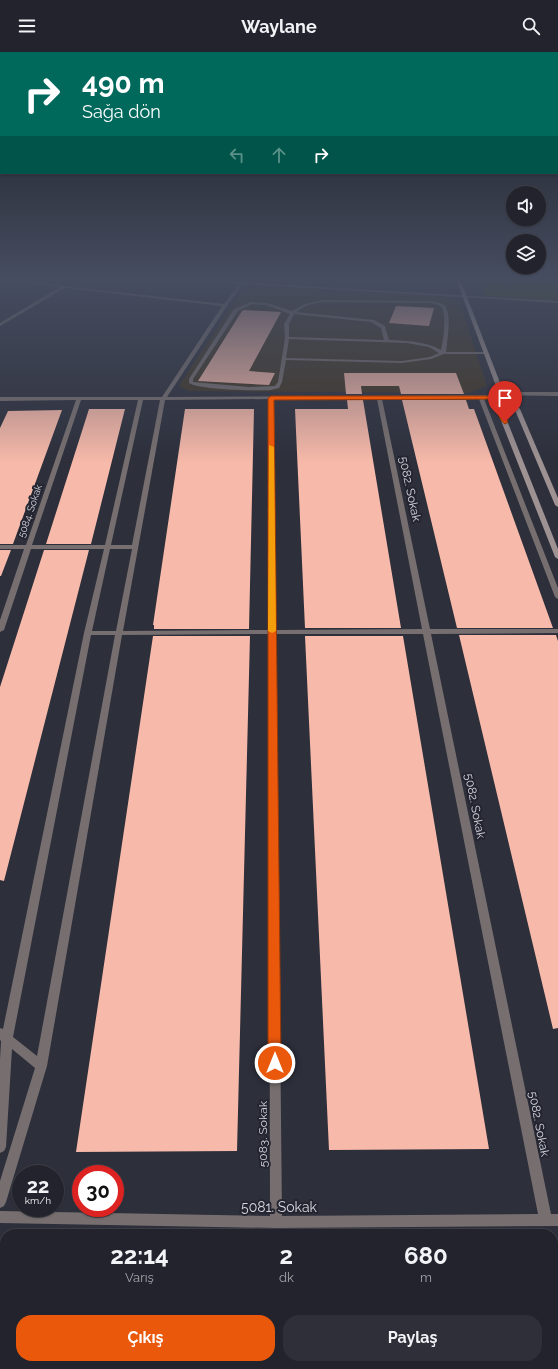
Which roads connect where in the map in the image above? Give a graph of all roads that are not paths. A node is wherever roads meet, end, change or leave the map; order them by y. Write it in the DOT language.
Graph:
graph roads {
  1 [pos="201,340"];
  2 [pos="216,340"];
  3 [pos="287,340"];
  4 [pos="348,340"];
  5 [pos="444,340"];
  6 [pos="482,340"];
  7 [pos="386,342"];
  8 [pos="443,353"];
  9 [pos="487,354"];
  10 [pos="283,359"];
  11 [pos="558,394"];
  12 [pos="501,395"];
  13 [pos="481,397"];
  14 [pos="163,398"];
  15 [pos="271,398"];
  16 [pos="379,398"];
  17 [pos="0,399"];
  18 [pos="79,399"];
  19 [pos="141,399"];
  20 [pos="558,505"];
  21 [pos="0,547"];
  22 [pos="28,547"];
  23 [pos="107,547"];
  24 [pos="135,547"];
  25 [pos="558,557"];
  26 [pos="558,597"];
  27 [pos="0,630"];
  28 [pos="427,631"];
  29 [pos="558,631"];
  30 [pos="272,632"];
  31 [pos="88,633"];
  32 [pos="119,633"];
  33 [pos="3,1036"];
  34 [pos="41,1066"];
  35 [pos="0,1147"];
  36 [pos="0,1202"];
  37 [pos="0,1217"];
  38 [pos="552,1220"];
  39 [pos="276,1222"];
  1 -- 14 [label="street"];
  2 -- 10 [label="street"];
  3 -- 10 [label="street"];
  4 -- 7 [label="street"];
  5 -- 8 [label="street"];
  6 -- 9 [label="street"];
  7 -- 8 [label="street"];
  8 -- 9 [label="street"];
  8 -- 10 [label="street"];
  9 -- 12 [label="street"];
  11 -- 12 [label="street"];
  12 -- 13 [label="street"];
  12 -- 20 [label="street"];
  12 -- 25 [label="street"];
  13 -- 16 [label="street"];
  13 -- 26 [label="street"];
  14 -- 15 [label="street"];
  14 -- 19 [label="street"];
  14 -- 24 [label="street"];
  15 -- 16 [label="street"];
  15 -- 30 [label="street, 5083. Sokak"];
  16 -- 28 [label="street, 5082. Sokak"];
  17 -- 18 [label="street"];
  18 -- 19 [label="street"];
  18 -- 22 [label="street, 5084. Sokak"];
  19 -- 23 [label="street"];
  21 -- 22 [label="street"];
  22 -- 23 [label="street"];
  22 -- 27 [label="street, 5084. Sokak"];
  23 -- 24 [label="street"];
  23 -- 31 [label="street"];
  24 -- 32 [label="street"];
  28 -- 29 [label="street"];
  28 -- 30 [label="street"];
  28 -- 38 [label="street, 5082. Sokak"];
  30 -- 32 [label="street"];
  30 -- 39 [label="street, 5083. Sokak"];
  31 -- 32 [label="street"];
  31 -- 33 [label="street"];
  32 -- 34 [label="street"];
  33 -- 34 [label="street"];
  33 -- 35 [label="street"];
  34 -- 36 [label="street"];
  37 -- 39 [label="street, 5081. Sokak"];
  38 -- 39 [label="street, 5081. Sokak"];
}
